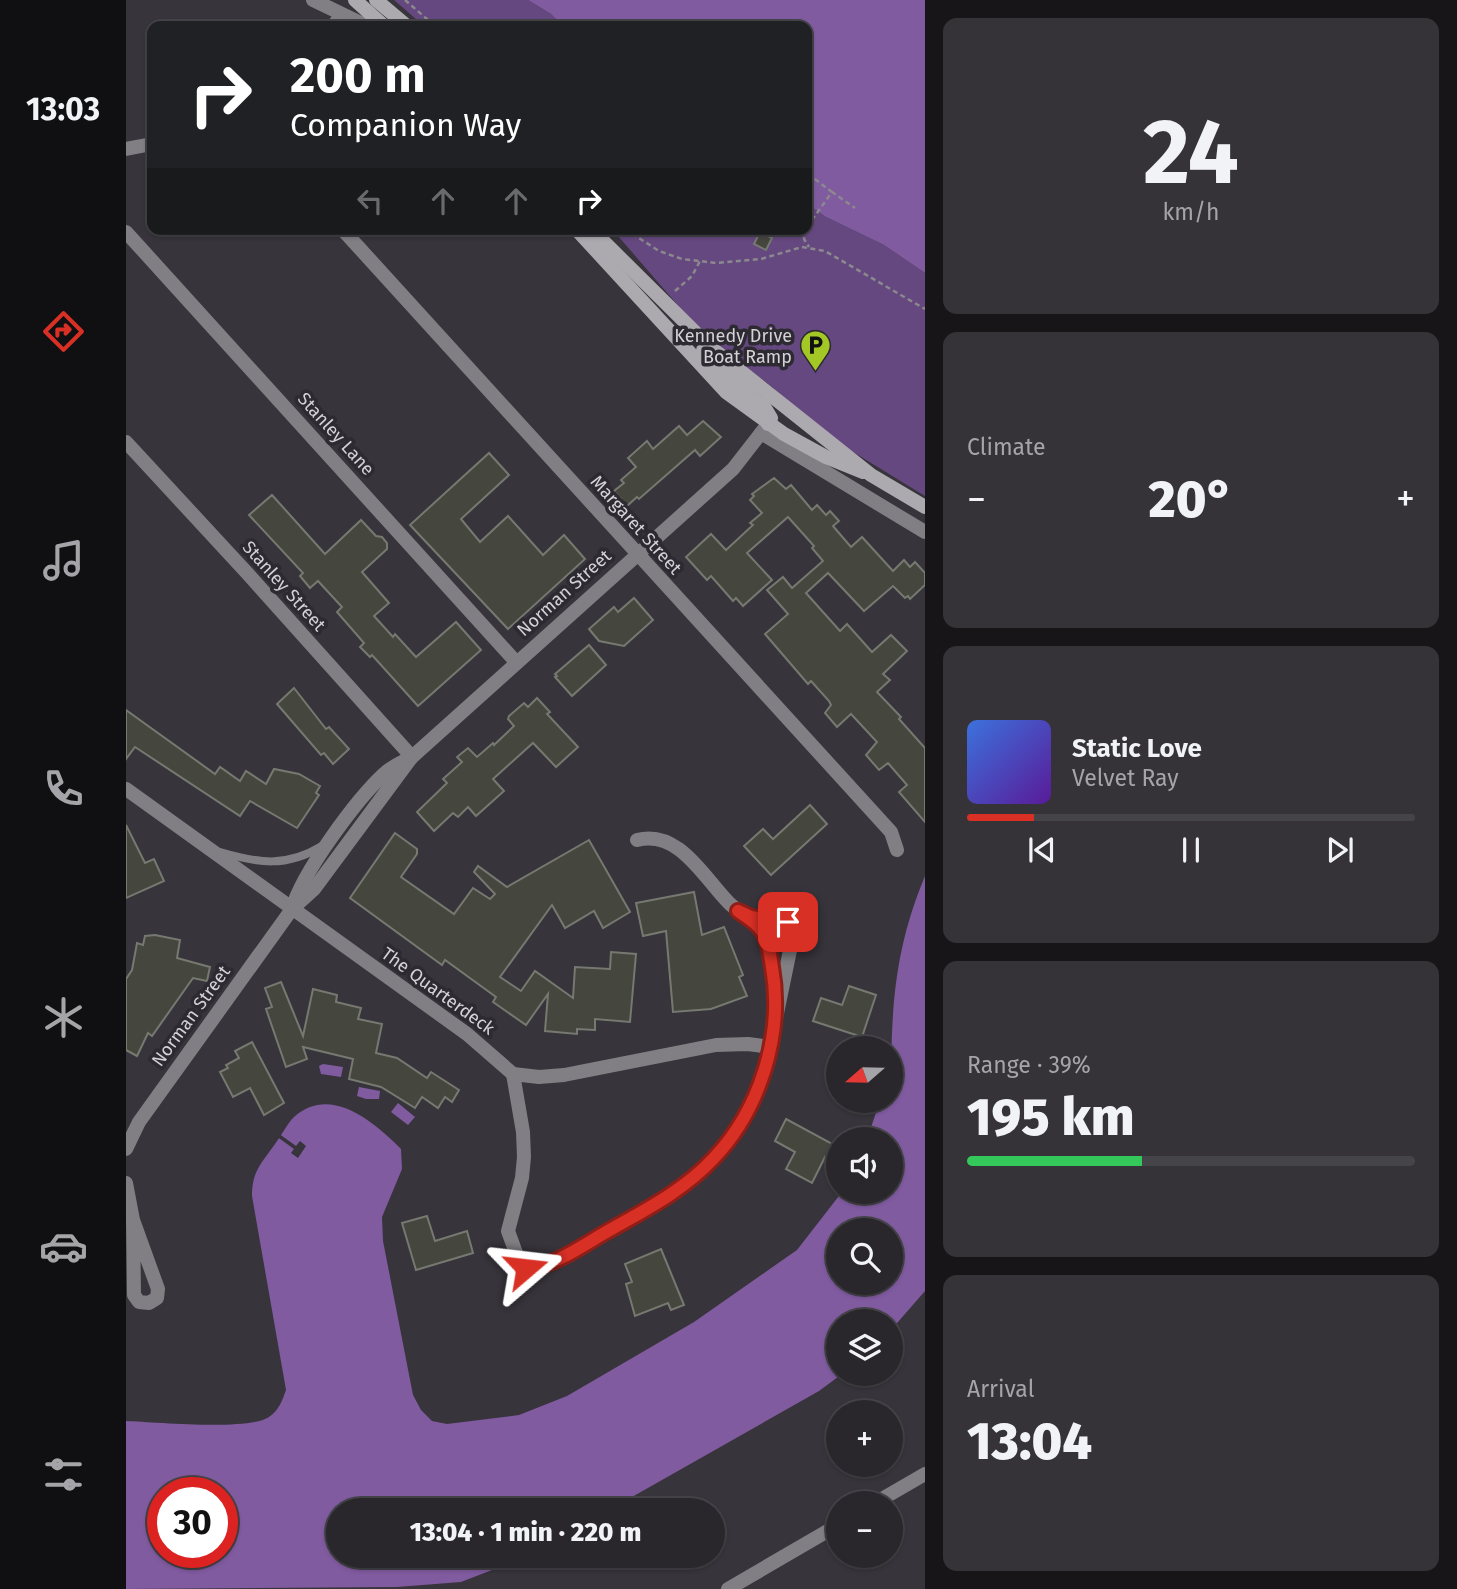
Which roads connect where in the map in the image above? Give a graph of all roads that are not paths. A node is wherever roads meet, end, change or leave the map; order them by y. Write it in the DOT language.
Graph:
graph roads {
  1 [pos="313,0"];
  2 [pos="355,0"];
  3 [pos="376,0"];
  4 [pos="337,21"];
  5 [pos="378,21"];
  6 [pos="401,21"];
  7 [pos="147,145"];
  8 [pos="126,149"];
  9 [pos="126,232"];
  10 [pos="347,235"];
  11 [pos="581,235"];
  12 [pos="596,235"];
  13 [pos="687,324"];
  14 [pos="765,429"];
  15 [pos="126,442"];
  16 [pos="871,475"];
  17 [pos="925,507"];
  18 [pos="925,532"];
  19 [pos="636,554"];
  20 [pos="516,662"];
  21 [pos="412,757"];
  22 [pos="126,789"];
  23 [pos="637,840"];
  24 [pos="331,841"];
  25 [pos="208,848"];
  26 [pos="897,850"];
  27 [pos="292,909"];
  28 [pos="738,911"];
  29 [pos="776,1013"];
  30 [pos="770,1047"];
  31 [pos="513,1074"];
  32 [pos="126,1149"];
  33 [pos="126,1183"];
  34 [pos="134,1220"];
  35 [pos="925,1474"];
  36 [pos="896,1491"];
  37 [pos="826,1532"];
  38 [pos="730,1589"];
  1 -- 4 [label="street"];
  2 -- 5 [label="street"];
  3 -- 6 [label="street"];
  7 -- 8 [label="street"];
  9 -- 20 [label="street, Stanley Lane"];
  10 -- 19 [label="street, Margaret Street"];
  11 -- 14 [label="street"];
  12 -- 13 [label="street"];
  13 -- 14 [label="street"];
  13 -- 16 [label="street"];
  14 -- 16 [label="street"];
  14 -- 18 [label="street"];
  14 -- 19 [label="street, Norman Street"];
  15 -- 21 [label="street, Stanley Street"];
  16 -- 17 [label="street"];
  19 -- 20 [label="street, Norman Street"];
  19 -- 26 [label="street, Margaret Street"];
  20 -- 21 [label="street, Norman Street"];
  21 -- 24 [label="street, Norman Street"];
  21 -- 27 [label="street, Norman Street"];
  22 -- 25 [label="street, The Quarterdeck"];
  23 -- 28 [label="street"];
  24 -- 25 [label="lane"];
  24 -- 27 [label="street, Norman Street"];
  25 -- 27 [label="street, The Quarterdeck"];
  27 -- 31 [label="street, The Quarterdeck"];
  27 -- 32 [label="street, Norman Street"];
  28 -- 29 [label="street"];
  28 -- 29 [label="street"];
  29 -- 30 [label="street"];
  30 -- 31 [label="street"];
  30 -- 31 [label="street"];
  33 -- 34 [label="street"];
  34 -- 34 [label="street"];
  35 -- 36 [label="street"];
  37 -- 38 [label="street"];
}
